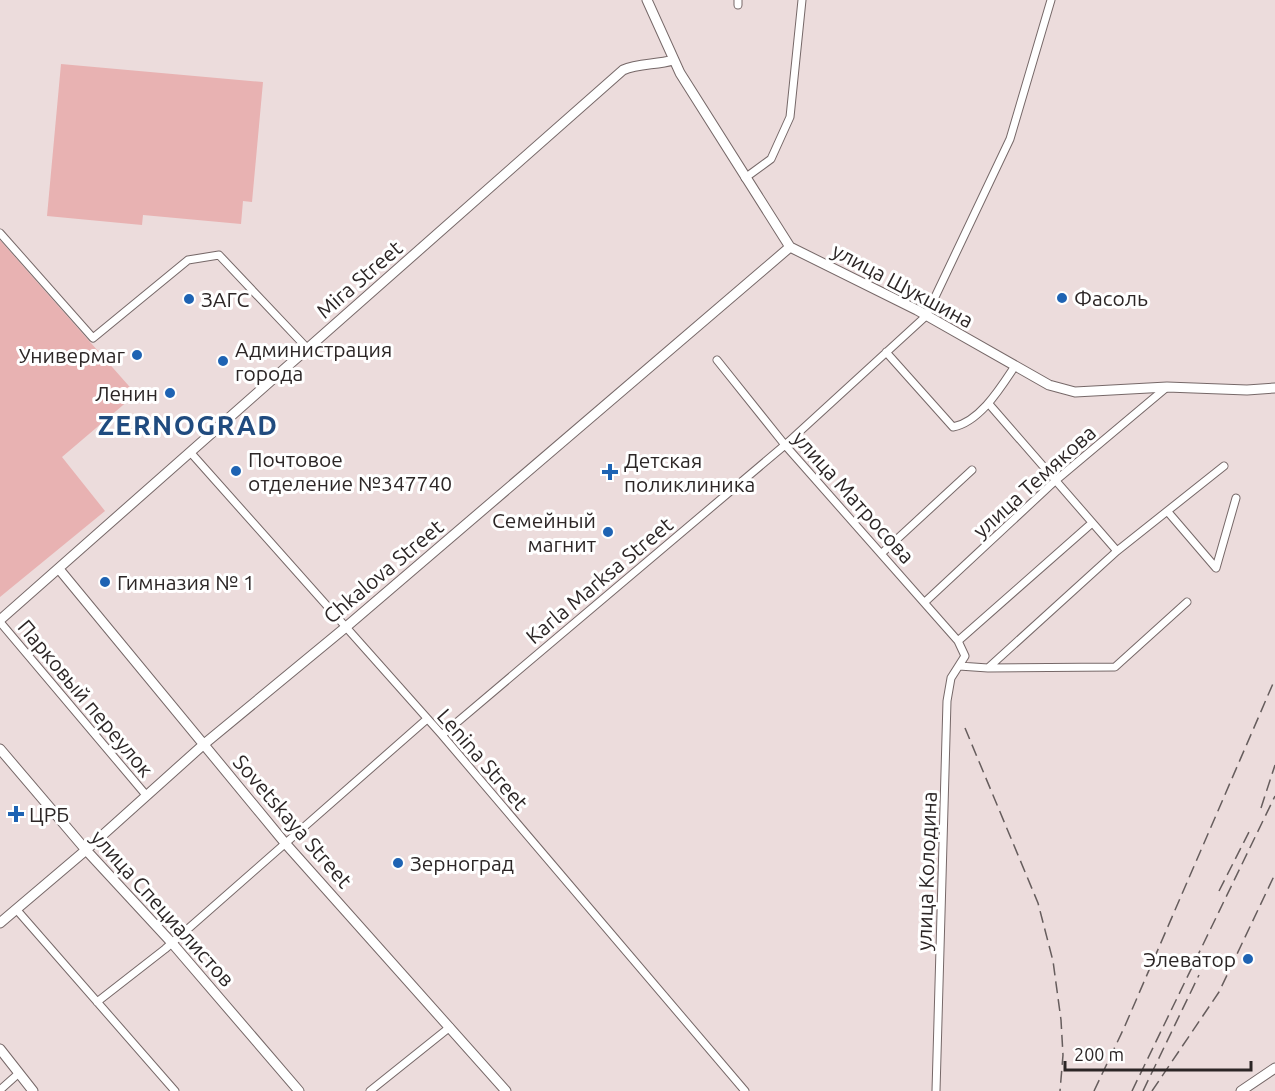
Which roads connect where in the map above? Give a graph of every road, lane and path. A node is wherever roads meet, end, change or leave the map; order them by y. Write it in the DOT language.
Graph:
graph roads {
  1 [pos="647,0"];
  2 [pos="802,0"];
  3 [pos="1051,0"];
  4 [pos="673,60"];
  5 [pos="745,178"];
  6 [pos="0,233"];
  7 [pos="790,247"];
  8 [pos="926,316"];
  9 [pos="307,348"];
  10 [pos="886,352"];
  11 [pos="717,360"];
  12 [pos="1016,366"];
  13 [pos="1167,387"];
  14 [pos="1275,388"];
  15 [pos="989,404"];
  16 [pos="785,445"];
  17 [pos="191,453"];
  18 [pos="1224,466"];
  19 [pos="972,470"];
  20 [pos="1055,481"];
  21 [pos="1236,498"];
  22 [pos="1168,512"];
  23 [pos="1092,524"];
  24 [pos="1117,551"];
  25 [pos="882,554"];
  26 [pos="59,569"];
  27 [pos="925,602"];
  28 [pos="1187,602"];
  29 [pos="0,621"];
  30 [pos="346,627"];
  31 [pos="958,641"];
  32 [pos="965,656"];
  33 [pos="959,666"];
  34 [pos="988,668"];
  35 [pos="427,719"];
  36 [pos="442,735"];
  37 [pos="203,745"];
  38 [pos="0,749"];
  39 [pos="146,795"];
  40 [pos="285,843"];
  41 [pos="86,850"];
  42 [pos="16,909"];
  43 [pos="0,923"];
  44 [pos="172,943"];
  45 [pos="97,1002"];
  46 [pos="450,1027"];
  47 [pos="0,1049"];
  48 [pos="1275,1068"];
  49 [pos="19,1073"];
  50 [pos="0,1089"];
  51 [pos="33,1091"];
  52 [pos="175,1091"];
  53 [pos="299,1091"];
  54 [pos="370,1091"];
  55 [pos="506,1091"];
  56 [pos="745,1091"];
  57 [pos="936,1091"];
  58 [pos="1241,1091"];
  1 -- 4 [label="street, улица Шукшина"];
  2 -- 5 [label="street"];
  3 -- 8 [label="street, Karla Marksa Street"];
  4 -- 5 [label="street, улица Шукшина"];
  4 -- 9 [label="street, Mira Street"];
  5 -- 7 [label="street, улица Шукшина"];
  6 -- 9 [label="street"];
  7 -- 8 [label="street, улица Шукшина"];
  7 -- 30 [label="street, Chkalova Street"];
  8 -- 10 [label="street, Karla Marksa Street"];
  8 -- 12 [label="street, улица Шукшина"];
  9 -- 17 [label="street, Mira Street"];
  10 -- 15 [label="street"];
  10 -- 16 [label="street, Karla Marksa Street"];
  11 -- 16 [label="street, улица Матросова"];
  12 -- 13 [label="street, улица Шукшина"];
  12 -- 15 [label="street"];
  13 -- 14 [label="street, улица Шукшина"];
  13 -- 20 [label="street, улица Темякова"];
  15 -- 20 [label="street"];
  16 -- 25 [label="street, улица Матросова"];
  16 -- 36 [label="street, Karla Marksa Street"];
  17 -- 26 [label="street, Mira Street"];
  17 -- 30 [label="street, Lenina Street"];
  18 -- 22 [label="street"];
  19 -- 25 [label="street"];
  20 -- 23 [label="street"];
  20 -- 27 [label="street, улица Темякова"];
  21 -- 22 [label="street"];
  22 -- 24 [label="street"];
  23 -- 24 [label="street"];
  23 -- 31 [label="street"];
  24 -- 34 [label="street"];
  25 -- 27 [label="street, улица Матросова"];
  26 -- 29 [label="street, Mira Street"];
  26 -- 37 [label="street, Sovetskaya Street"];
  27 -- 31 [label="street, улица Матросова"];
  28 -- 34 [label="street"];
  29 -- 39 [label="street, Парковый переулок"];
  30 -- 35 [label="street, Lenina Street"];
  30 -- 37 [label="street, Chkalova Street"];
  31 -- 32 [label="street, улица Матросова"];
  32 -- 33 [label="street, улица Колодина"];
  33 -- 34 [label="street"];
  33 -- 57 [label="street, улица Колодина"];
  35 -- 36 [label="street, Lenina Street"];
  35 -- 40 [label="street"];
  36 -- 56 [label="street, Lenina Street"];
  37 -- 39 [label="street, Chkalova Street"];
  37 -- 40 [label="street, Sovetskaya Street"];
  38 -- 41 [label="street, улица Специалистов"];
  39 -- 41 [label="street, Chkalova Street"];
  40 -- 44 [label="street"];
  40 -- 46 [label="street, Sovetskaya Street"];
  41 -- 42 [label="street, Chkalova Street"];
  41 -- 44 [label="street, улица Специалистов"];
  42 -- 43 [label="street, Chkalova Street"];
  42 -- 45 [label="street"];
  44 -- 45 [label="street"];
  44 -- 53 [label="street, улица Специалистов"];
  45 -- 52 [label="street"];
  46 -- 54 [label="street"];
  46 -- 55 [label="street, Sovetskaya Street"];
  47 -- 49 [label="street"];
  48 -- 58 [label="street"];
  49 -- 50 [label="street"];
  49 -- 51 [label="street"];
}
